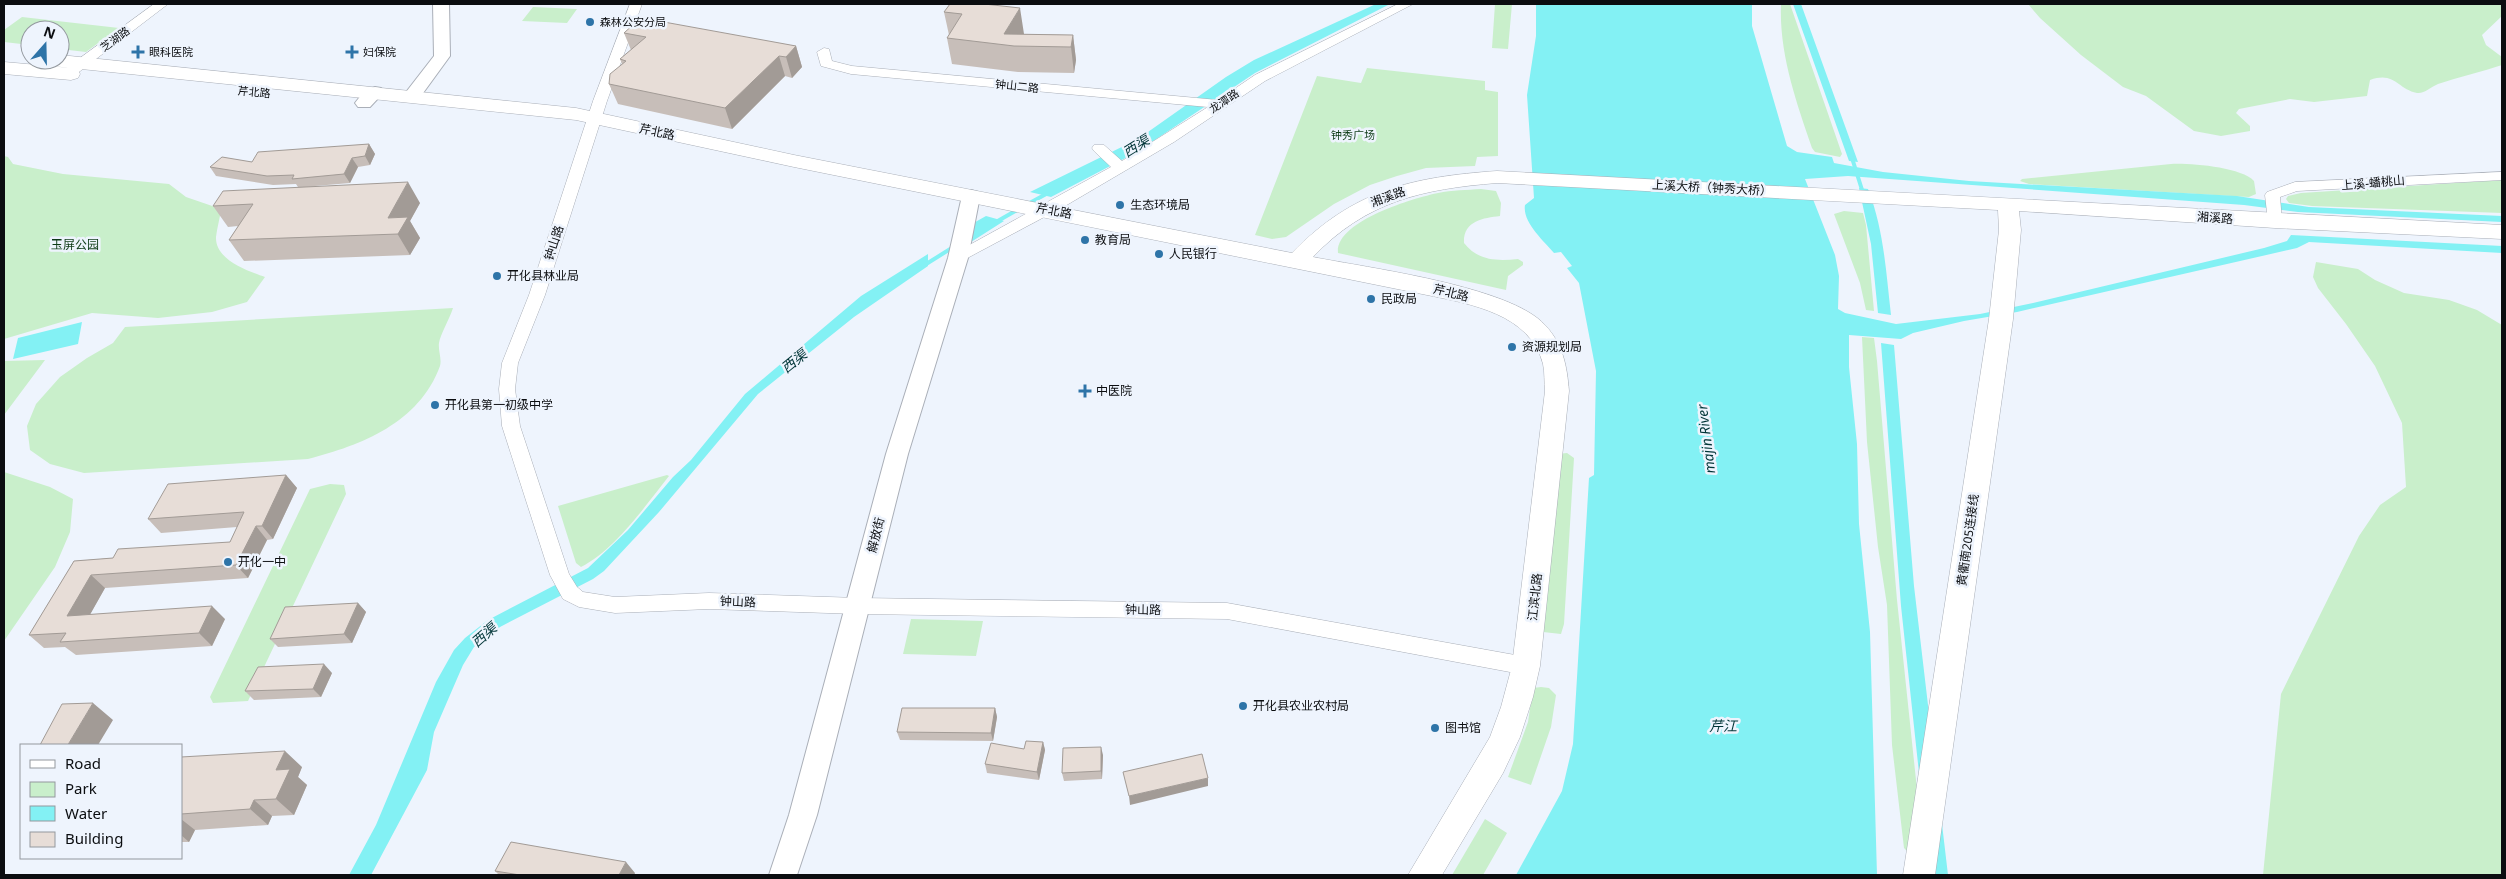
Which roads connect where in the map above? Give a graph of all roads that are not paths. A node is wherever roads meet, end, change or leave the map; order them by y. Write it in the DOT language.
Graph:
graph roads {
  1 [pos="162,4"];
  2 [pos="441,4"];
  3 [pos="636,4"];
  4 [pos="1407,4"];
  5 [pos="824,52"];
  6 [pos="4,54"];
  7 [pos="20,56"];
  8 [pos="70,67"];
  9 [pos="4,68"];
  10 [pos="74,69"];
  11 [pos="412,96"];
  12 [pos="369,98"];
  13 [pos="1219,104"];
  14 [pos="594,119"];
  15 [pos="1098,148"];
  16 [pos="1120,167"];
  17 [pos="2502,176"];
  18 [pos="1497,177"];
  19 [pos="972,196"];
  20 [pos="1927,199"];
  21 [pos="2008,204"];
  22 [pos="1047,210"];
  23 [pos="2275,222"];
  24 [pos="2502,232"];
  25 [pos="958,258"];
  26 [pos="1298,260"];
  27 [pos="1513,312"];
  28 [pos="858,606"];
  29 [pos="1526,666"];
  30 [pos="783,875"];
  31 [pos="1424,875"];
  32 [pos="1919,875"];
  1 -- 10 [label="street, 芝湖路"];
  2 -- 11 [label="street"];
  3 -- 14 [label="street, 钟山路"];
  4 -- 13 [label="street, 龙潭路"];
  5 -- 13 [label="street, 钟山二路"];
  6 -- 7 [label="main road"];
  8 -- 10 [label="main road, 芹北路"];
  9 -- 10 [label="main road, 芹北路"];
  10 -- 12 [label="main road, 芹北路"];
  11 -- 12 [label="main road, 芹北路"];
  11 -- 14 [label="main road, 芹北路"];
  12 -- 14 [label="main road, 芹北路"];
  13 -- 16 [label="street, 龙潭路"];
  14 -- 19 [label="main road, 芹北路"];
  14 -- 28 [label="street, 钟山路"];
  15 -- 16 [label="street"];
  16 -- 22 [label="street, 龙潭路"];
  17 -- 23 [label="street, 上溪-蟠桃山"];
  18 -- 20 [label="main road, 上溪大桥（钟秀大桥）"];
  18 -- 26 [label="main road, 湘溪路"];
  19 -- 22 [label="main road, 芹北路"];
  19 -- 25 [label="street, 解放街"];
  20 -- 21 [label="main road, 湘溪路"];
  21 -- 23 [label="main road, 湘溪路"];
  21 -- 32 [label="main road, 黄衢南205连接线"];
  22 -- 25 [label="street, 龙潭路"];
  22 -- 26 [label="main road, 芹北路"];
  23 -- 24 [label="main road, 湘溪路"];
  25 -- 28 [label="street, 解放街"];
  26 -- 27 [label="main road, 芹北路"];
  27 -- 29 [label="main road, 江滨北路"];
  28 -- 29 [label="street, 钟山路"];
  28 -- 30 [label="street, 解放街"];
  29 -- 31 [label="main road, 江滨北路"];
}
